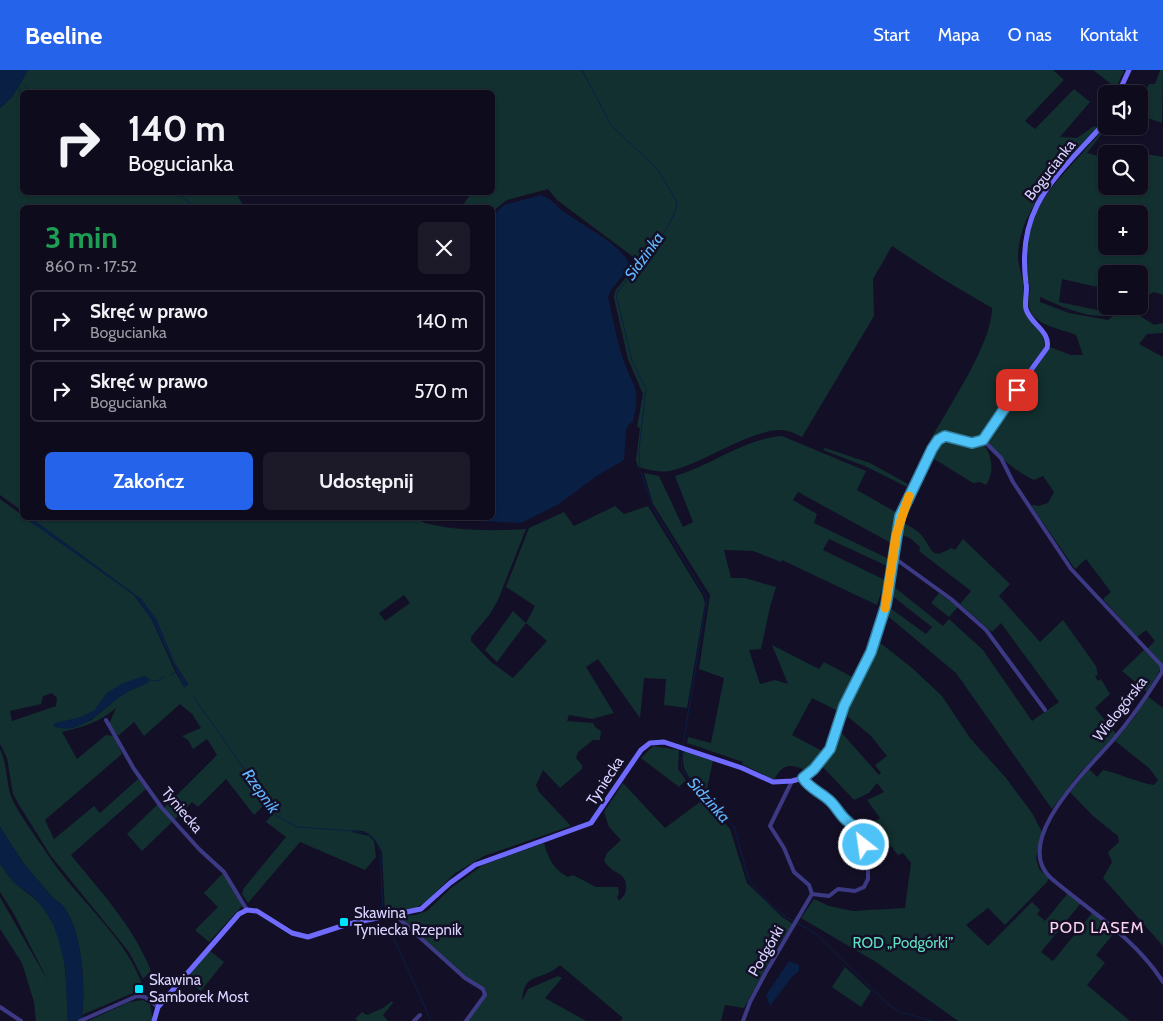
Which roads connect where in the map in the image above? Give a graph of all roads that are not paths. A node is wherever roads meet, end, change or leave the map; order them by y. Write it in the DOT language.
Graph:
graph roads {
  1 [pos="1129,70"];
  2 [pos="1122,85"];
  3 [pos="1098,130"];
  4 [pos="983,440"];
  5 [pos="893,557"];
  6 [pos="1046,710"];
  7 [pos="106,720"];
  8 [pos="803,778"];
  9 [pos="792,781"];
  10 [pos="812,894"];
  11 [pos="247,910"];
  12 [pos="395,915"];
  13 [pos="1163,982"];
  14 [pos="145,990"];
  15 [pos="144,997"];
  16 [pos="0,1007"];
  17 [pos="158,1007"];
  18 [pos="420,1015"];
  19 [pos="21,1021"];
  20 [pos="80,1021"];
  21 [pos="154,1021"];
  22 [pos="414,1021"];
  23 [pos="466,1021"];
  24 [pos="743,1021"];
  1 -- 2 [label="street"];
  3 -- 4 [label="street, Bogucianka"];
  4 -- 5 [label="street"];
  4 -- 13 [label="street, Wielogórska"];
  5 -- 6 [label="street"];
  5 -- 8 [label="street, Tyniecka"];
  7 -- 11 [label="street, Tyniecka"];
  8 -- 9 [label="street, Tyniecka"];
  8 -- 10 [label="street"];
  9 -- 10 [label="street"];
  9 -- 12 [label="street, Tyniecka"];
  10 -- 24 [label="street, Podgórki"];
  11 -- 12 [label="street, Tyniecka"];
  11 -- 17 [label="street"];
  12 -- 23 [label="street"];
  14 -- 15 [label="street"];
  15 -- 17 [label="street"];
  15 -- 20 [label="street"];
  16 -- 19 [label="street"];
  17 -- 21 [label="street"];
  18 -- 22 [label="street"];
}
